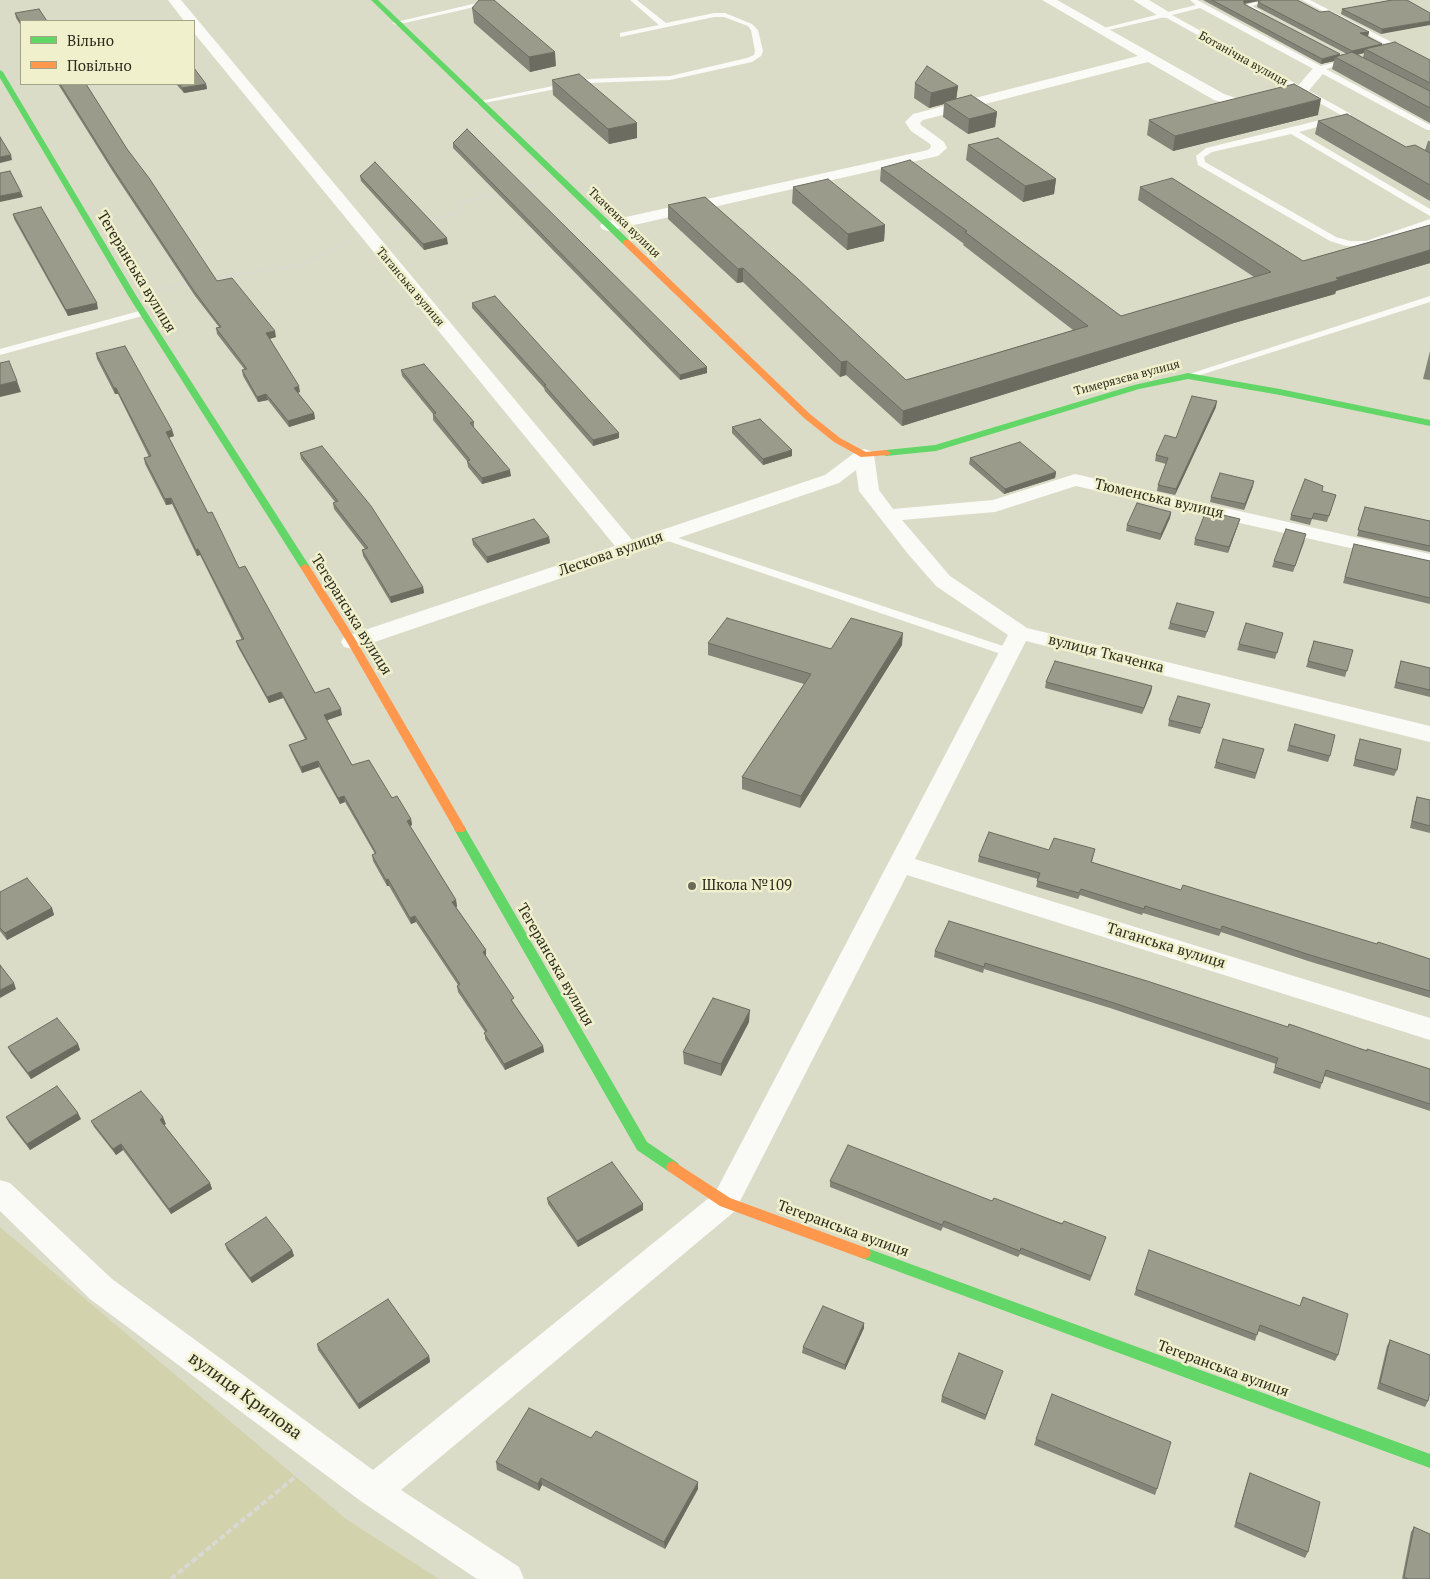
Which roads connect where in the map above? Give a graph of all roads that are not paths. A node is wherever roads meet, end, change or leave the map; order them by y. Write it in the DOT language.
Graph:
graph roads {
  1 [pos="174,0"];
  2 [pos="374,0"];
  3 [pos="632,0"];
  4 [pos="1048,0"];
  5 [pos="1139,0"];
  6 [pos="1193,0"];
  7 [pos="1305,0"];
  8 [pos="1257,3"];
  9 [pos="477,5"];
  10 [pos="1202,6"];
  11 [pos="1165,14"];
  12 [pos="1264,15"];
  13 [pos="190,20"];
  14 [pos="396,23"];
  15 [pos="195,26"];
  16 [pos="665,26"];
  17 [pos="1100,30"];
  18 [pos="623,35"];
  19 [pos="1384,53"];
  20 [pos="1341,56"];
  21 [pos="1148,58"];
  22 [pos="1350,60"];
  23 [pos="1358,61"];
  24 [pos="1320,69"];
  25 [pos="0,72"];
  26 [pos="1301,91"];
  27 [pos="479,102"];
  28 [pos="1348,116"];
  29 [pos="1356,121"];
  30 [pos="1430,128"];
  31 [pos="1292,131"];
  32 [pos="1430,213"];
  33 [pos="1430,222"];
  34 [pos="608,226"];
  35 [pos="1430,299"];
  36 [pos="143,313"];
  37 [pos="0,352"];
  38 [pos="1188,376"];
  39 [pos="1430,423"];
  40 [pos="864,455"];
  41 [pos="889,515"];
  42 [pos="663,536"];
  43 [pos="628,548"];
  44 [pos="1430,560"];
  45 [pos="352,642"];
  46 [pos="1016,643"];
  47 [pos="1430,734"];
  48 [pos="902,864"];
  49 [pos="1430,1029"];
  50 [pos="0,1192"];
  51 [pos="725,1202"];
  52 [pos="1430,1461"];
  53 [pos="374,1491"];
  54 [pos="507,1579"];
  1 -- 13 [label="street"];
  2 -- 14 [label="street, Ткаченка вулиця"];
  3 -- 16 [label="lane"];
  4 -- 17 [label="street"];
  5 -- 11 [label="street, Ботанічна вулиця"];
  6 -- 10 [label="lane"];
  7 -- 19 [label="lane"];
  8 -- 12 [label="lane"];
  9 -- 14 [label="lane"];
  10 -- 11 [label="lane"];
  10 -- 24 [label="lane"];
  11 -- 17 [label="lane"];
  11 -- 26 [label="lane, Ботанічна вулиця"];
  14 -- 27 [label="street, Ткаченка вулиця"];
  15 -- 43 [label="street, Таганська вулиця"];
  16 -- 18 [label="lane"];
  16 -- 27 [label="lane"];
  17 -- 21 [label="street"];
  20 -- 22 [label="lane"];
  21 -- 26 [label="street"];
  21 -- 34 [label="street"];
  22 -- 23 [label="lane"];
  22 -- 24 [label="lane"];
  24 -- 26 [label="street"];
  24 -- 30 [label="lane"];
  25 -- 36 [label="street, Тегеранська вулиця"];
  26 -- 28 [label="lane, Ботанічна вулиця"];
  27 -- 34 [label="street, Ткаченка вулиця"];
  28 -- 29 [label="lane, Ботанічна вулиця"];
  28 -- 31 [label="lane"];
  31 -- 32 [label="lane"];
  31 -- 33 [label="lane"];
  34 -- 40 [label="street, Ткаченка вулиця"];
  35 -- 38 [label="lane"];
  36 -- 37 [label="lane"];
  36 -- 45 [label="street, Тегеранська вулиця"];
  38 -- 39 [label="street, Тимерязєва вулиця"];
  38 -- 40 [label="street, Тимерязєва вулиця"];
  40 -- 41 [label="street, вулиця Ткаченка"];
  40 -- 42 [label="street, Лескова вулиця"];
  41 -- 44 [label="street, Тюменська вулиця"];
  41 -- 46 [label="street, вулиця Ткаченка"];
  42 -- 43 [label="street, Лескова вулиця"];
  42 -- 46 [label="lane"];
  43 -- 45 [label="street, Лескова вулиця"];
  45 -- 51 [label="street, Тегеранська вулиця"];
  46 -- 47 [label="street, вулиця Ткаченка"];
  46 -- 48 [label="street"];
  48 -- 49 [label="street, Таганська вулиця"];
  48 -- 51 [label="street"];
  50 -- 53 [label="street, вулиця Крилова"];
  51 -- 52 [label="street, Тегеранська вулиця"];
  51 -- 53 [label="street"];
  53 -- 54 [label="street, вулиця Крилова"];
}
